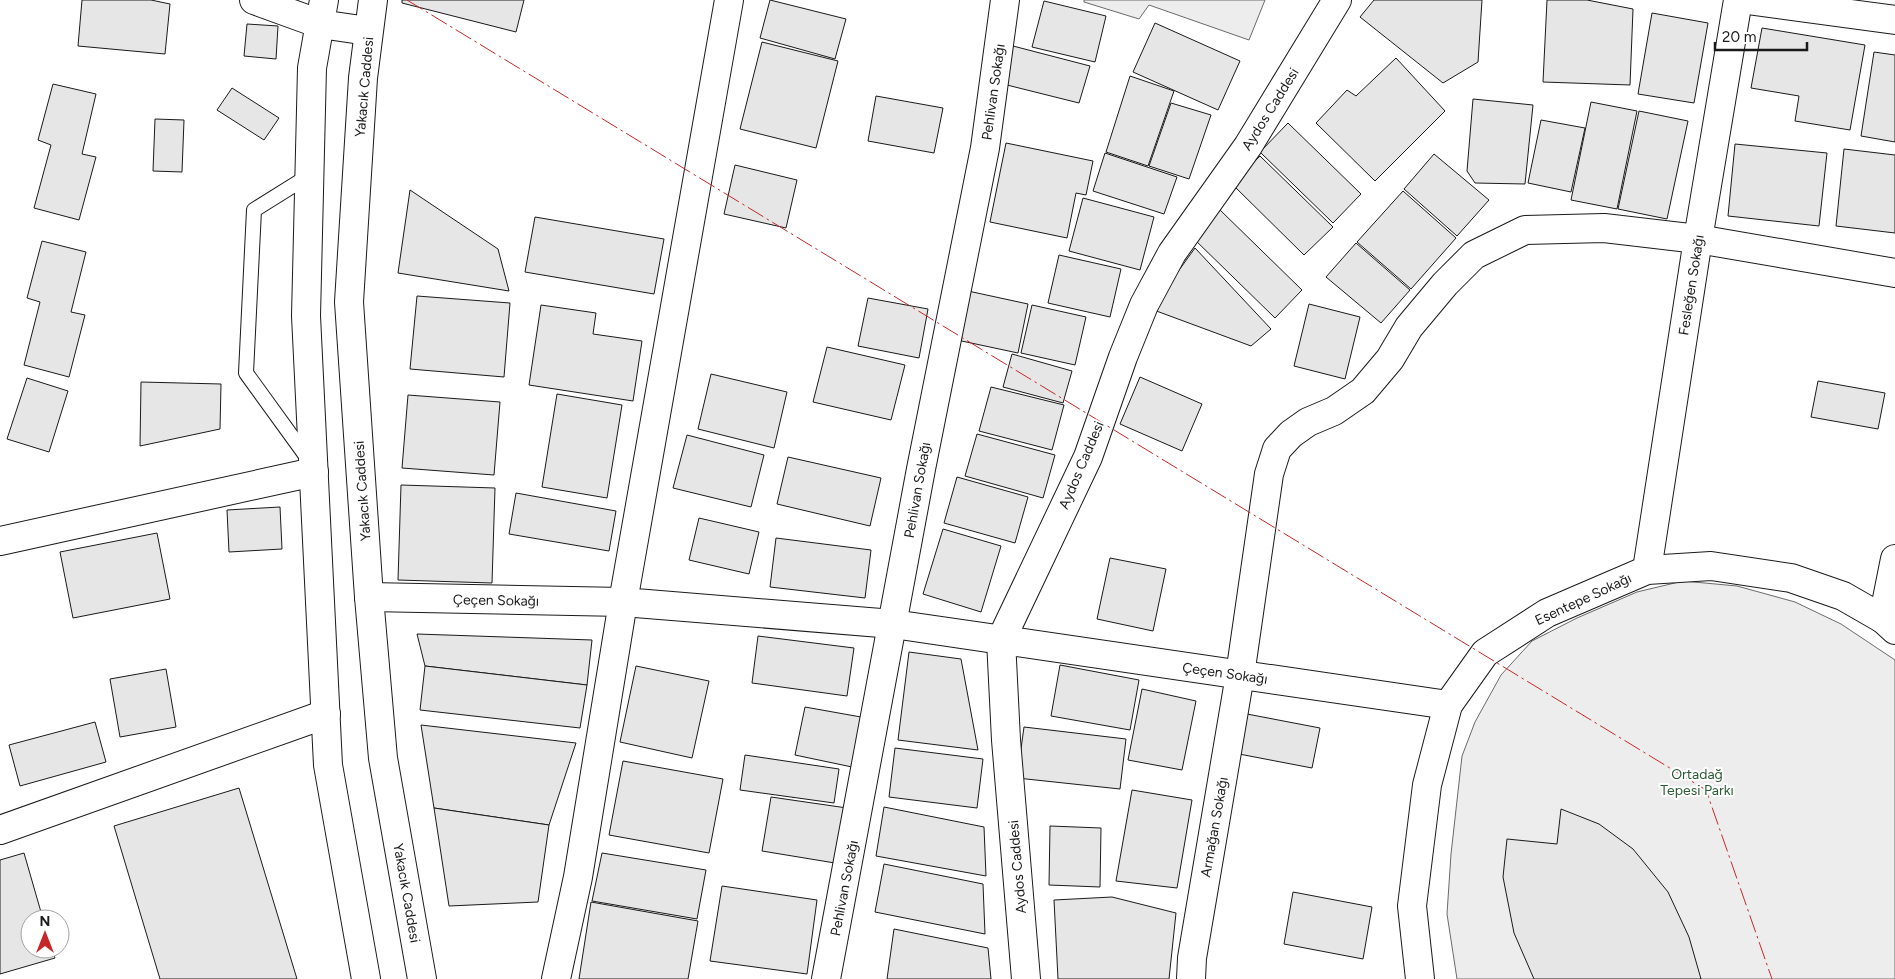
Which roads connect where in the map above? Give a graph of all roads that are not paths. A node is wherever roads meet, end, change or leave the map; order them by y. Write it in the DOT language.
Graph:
graph roads {
  1 [pos="254,0"];
  2 [pos="373,0"];
  3 [pos="729,0"];
  4 [pos="1005,0"];
  5 [pos="1337,0"];
  6 [pos="1738,0"];
  7 [pos="1747,0"];
  8 [pos="322,12"];
  9 [pos="1895,20"];
  10 [pos="368,31"];
  11 [pos="310,175"];
  12 [pos="1698,239"];
  13 [pos="1895,273"];
  14 [pos="313,469"];
  15 [pos="0,541"];
  16 [pos="1895,559"];
  17 [pos="1647,570"];
  18 [pos="369,597"];
  19 [pos="623,602"];
  20 [pos="893,624"];
  21 [pos="1889,624"];
  22 [pos="1001,640"];
  23 [pos="1240,675"];
  24 [pos="1448,705"];
  25 [pos="326,714"];
  26 [pos="0,830"];
  27 [pos="366,979"];
  28 [pos="422,979"];
  29 [pos="556,979"];
  30 [pos="826,979"];
  31 [pos="1026,979"];
  32 [pos="1191,979"];
  33 [pos="1420,979"];
  1 -- 8 [label="street"];
  2 -- 10 [label="street, Yakacık Caddesi"];
  3 -- 19 [label="street"];
  4 -- 20 [label="street, Pehlivan Sokağı"];
  5 -- 22 [label="street, Aydos Caddesi"];
  6 -- 12 [label="street, Fesleğen Sokağı"];
  7 -- 9 [label="street"];
  8 -- 10 [label="street"];
  8 -- 11 [label="street"];
  10 -- 18 [label="street, Yakacık Caddesi"];
  11 -- 14 [label="street"];
  11 -- 14 [label="lane"];
  12 -- 13 [label="street, Armağan Sokağı"];
  12 -- 17 [label="street, Fesleğen Sokağı"];
  12 -- 23 [label="street, Armağan Sokağı"];
  14 -- 15 [label="street"];
  14 -- 25 [label="street"];
  16 -- 21 [label="street"];
  17 -- 21 [label="street, Esentepe Sokağı"];
  17 -- 24 [label="street, Esentepe Sokağı"];
  18 -- 19 [label="street, Çeçen Sokağı"];
  18 -- 28 [label="street, Yakacık Caddesi"];
  19 -- 20 [label="street, Çeçen Sokağı"];
  19 -- 29 [label="street"];
  20 -- 22 [label="street, Çeçen Sokağı"];
  20 -- 30 [label="street, Pehlivan Sokağı"];
  22 -- 23 [label="street, Çeçen Sokağı"];
  22 -- 31 [label="street, Aydos Caddesi"];
  23 -- 24 [label="street, Çeçen Sokağı"];
  23 -- 32 [label="street, Armağan Sokağı"];
  24 -- 33 [label="street, Esentepe Sokağı"];
  25 -- 26 [label="street"];
  25 -- 27 [label="street"];
}
